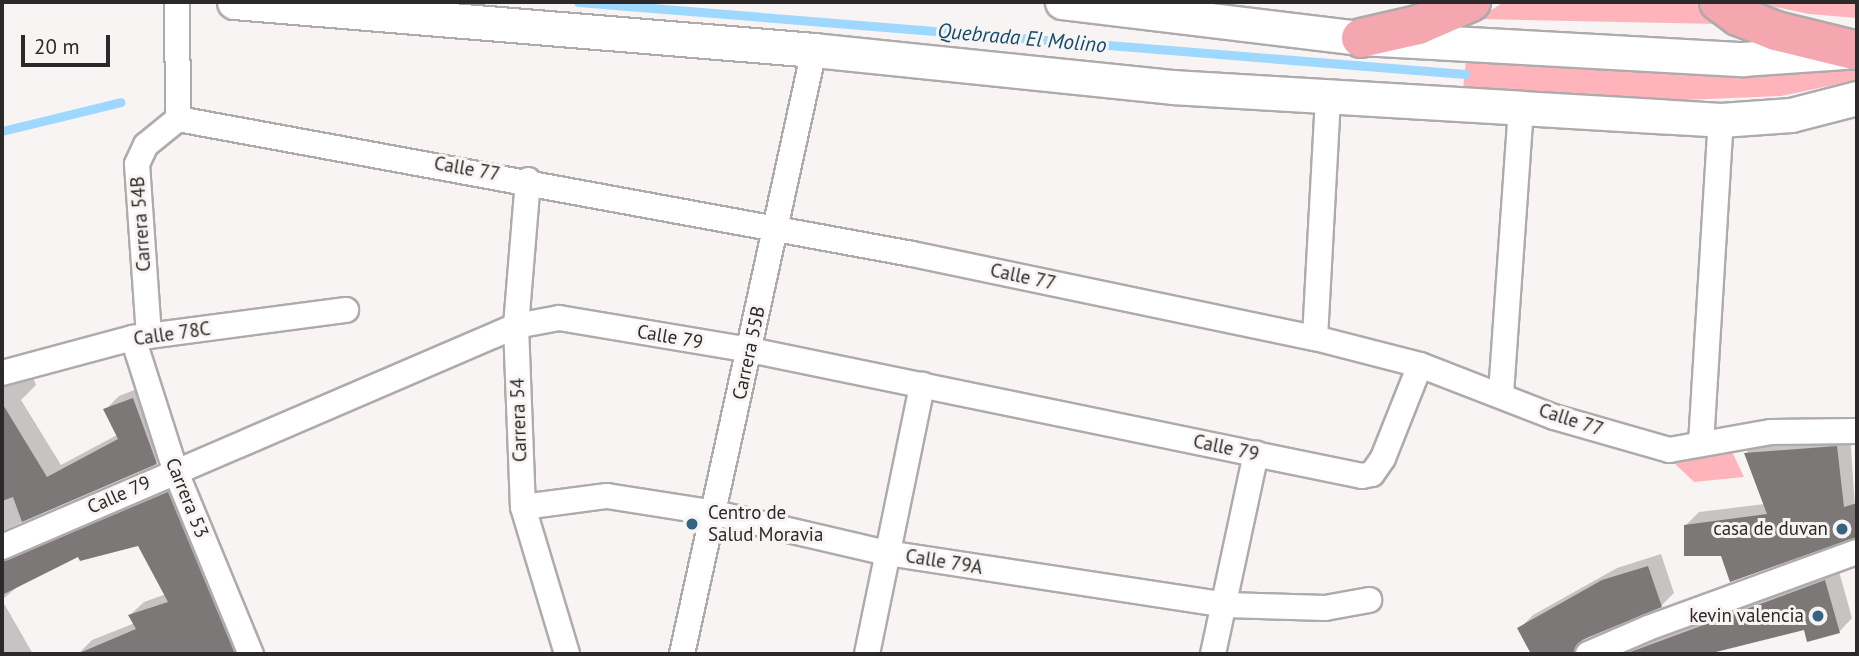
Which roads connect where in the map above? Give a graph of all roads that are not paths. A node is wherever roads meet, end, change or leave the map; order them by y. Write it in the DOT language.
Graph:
graph roads {
  1 [pos="177,2"];
  2 [pos="234,2"];
  3 [pos="1062,2"];
  4 [pos="1471,2"];
  5 [pos="1719,2"];
  6 [pos="274,5"];
  7 [pos="1361,38"];
  8 [pos="814,50"];
  9 [pos="1856,50"];
  10 [pos="1328,97"];
  11 [pos="1857,98"];
  12 [pos="1521,108"];
  13 [pos="178,119"];
  14 [pos="1721,120"];
  15 [pos="528,180"];
  16 [pos="776,229"];
  17 [pos="346,310"];
  18 [pos="516,326"];
  19 [pos="141,337"];
  20 [pos="1315,338"];
  21 [pos="750,350"];
  22 [pos="1420,365"];
  23 [pos="2,373"];
  24 [pos="922,385"];
  25 [pos="1501,394"];
  26 [pos="1857,430"];
  27 [pos="1701,444"];
  28 [pos="1256,454"];
  29 [pos="174,470"];
  30 [pos="523,508"];
  31 [pos="715,513"];
  32 [pos="2,547"];
  33 [pos="1857,552"];
  34 [pos="887,553"];
  35 [pos="1369,600"];
  36 [pos="1226,605"];
  37 [pos="251,654"];
  38 [pos="567,654"];
  39 [pos="682,654"];
  40 [pos="867,654"];
  41 [pos="1213,654"];
  42 [pos="1588,654"];
  1 -- 13 [label="street"];
  2 -- 6 [label="main road"];
  3 -- 7 [label="main road"];
  4 -- 7 [label="highway"];
  5 -- 9 [label="highway"];
  6 -- 8 [label="main road"];
  7 -- 9 [label="main road"];
  8 -- 10 [label="main road"];
  8 -- 16 [label="street, Carrera 55B"];
  10 -- 12 [label="main road"];
  10 -- 20 [label="street"];
  11 -- 14 [label="main road"];
  12 -- 14 [label="main road"];
  12 -- 25 [label="street"];
  13 -- 15 [label="street, Calle 77"];
  13 -- 19 [label="street, Carrera 54B"];
  14 -- 27 [label="street"];
  15 -- 16 [label="street, Calle 77"];
  15 -- 18 [label="street, Carrera 54"];
  16 -- 20 [label="street, Calle 77"];
  16 -- 21 [label="street, Carrera 55B"];
  17 -- 19 [label="street, Calle 78C"];
  18 -- 21 [label="street, Calle 79"];
  18 -- 29 [label="street, Calle 79"];
  18 -- 30 [label="street, Carrera 54"];
  19 -- 23 [label="street, Calle 78C"];
  19 -- 29 [label="street, Carrera 53"];
  20 -- 22 [label="street, Calle 77"];
  21 -- 24 [label="street, Calle 79"];
  21 -- 31 [label="street, Carrera 55B"];
  22 -- 25 [label="street, Calle 77"];
  22 -- 28 [label="street, Calle 79"];
  24 -- 28 [label="street, Calle 79"];
  24 -- 34 [label="street"];
  25 -- 27 [label="street, Calle 77"];
  26 -- 27 [label="street, Calle 77"];
  28 -- 36 [label="street"];
  29 -- 32 [label="street, Calle 79"];
  29 -- 37 [label="street, Carrera 53"];
  30 -- 31 [label="street, Calle 79A"];
  30 -- 38 [label="street, Carrera 54"];
  31 -- 34 [label="street, Calle 79A"];
  31 -- 39 [label="street, Carrera 55B"];
  33 -- 42 [label="street"];
  34 -- 36 [label="street, Calle 79A"];
  34 -- 40 [label="street"];
  35 -- 36 [label="street, Calle 79A"];
  36 -- 41 [label="street"];
}
